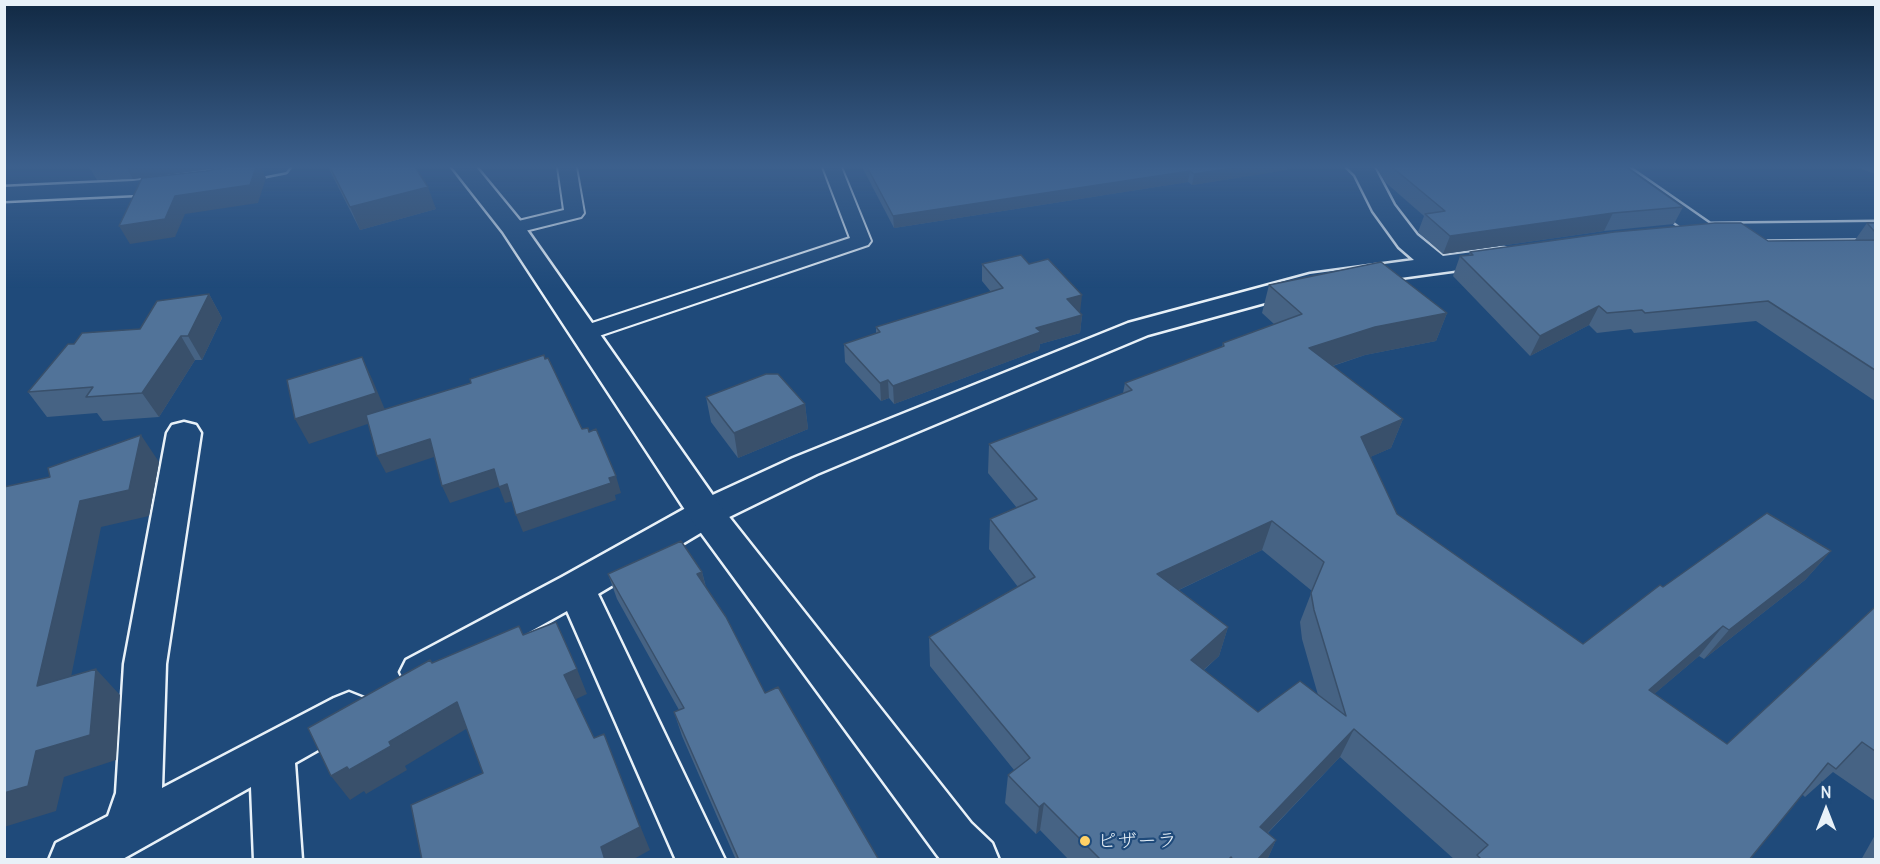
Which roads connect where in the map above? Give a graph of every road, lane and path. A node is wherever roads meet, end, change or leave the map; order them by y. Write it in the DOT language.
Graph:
graph roads {
  1 [pos="496,207"];
  2 [pos="573,207"];
  3 [pos="848,207"];
  4 [pos="1383,207"];
  5 [pos="1669,207"];
  6 [pos="513,228"];
  7 [pos="1875,230"];
  8 [pos="1704,232"];
  9 [pos="1659,236"];
  10 [pos="1526,252"];
  11 [pos="1437,265"];
  12 [pos="585,333"];
  13 [pos="184,433"];
  14 [pos="706,513"];
  15 [pos="576,588"];
  16 [pos="272,753"];
  17 [pos="127,830"];
  18 [pos="74,860"];
  19 [pos="278,860"];
  20 [pos="701,860"];
  21 [pos="975,860"];
  1 -- 6 [label="street"];
  2 -- 6 [label="lane"];
  3 -- 12 [label="lane"];
  4 -- 11 [label="street"];
  5 -- 8 [label="street"];
  6 -- 12 [label="street"];
  7 -- 8 [label="street"];
  8 -- 9 [label="street"];
  10 -- 11 [label="street"];
  11 -- 14 [label="street"];
  12 -- 14 [label="street"];
  13 -- 17 [label="street"];
  14 -- 15 [label="street"];
  14 -- 21 [label="street"];
  15 -- 16 [label="street"];
  15 -- 20 [label="street"];
  16 -- 17 [label="street"];
  16 -- 19 [label="street"];
  17 -- 18 [label="street"];
}
